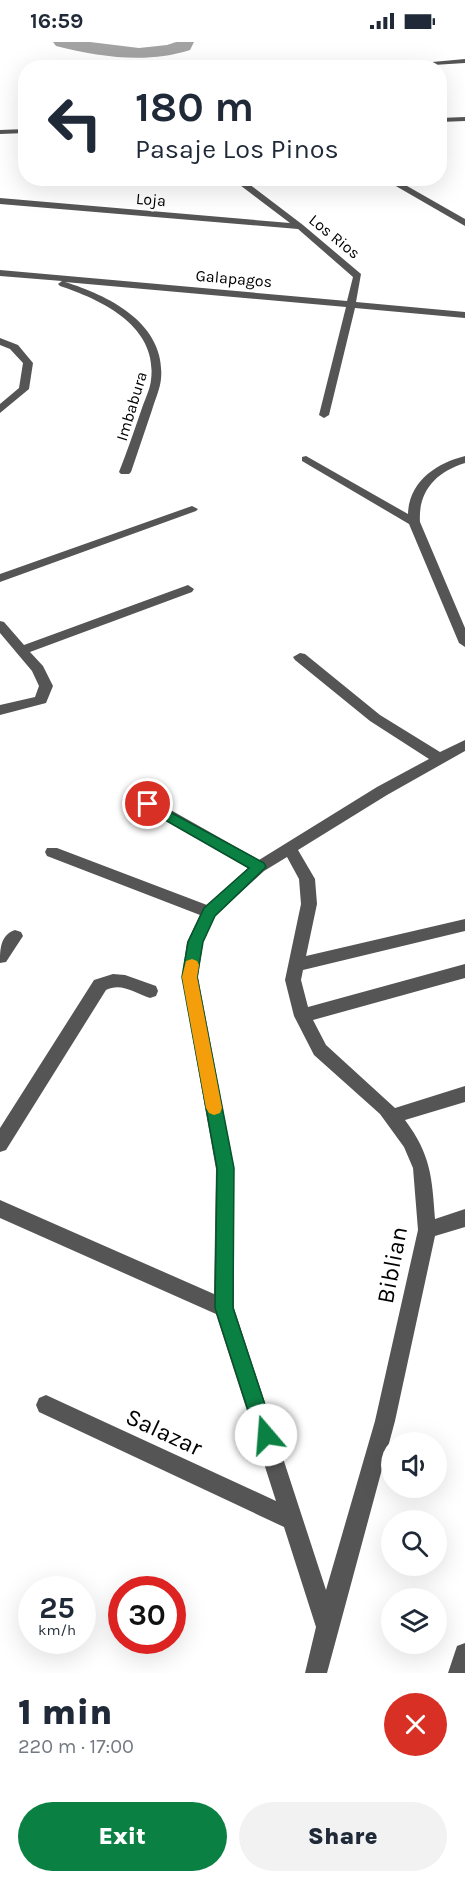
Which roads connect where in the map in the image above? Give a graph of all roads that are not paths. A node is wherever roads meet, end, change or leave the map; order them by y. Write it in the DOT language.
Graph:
graph roads {
  1 [pos="465,61"];
  2 [pos="447,63"];
  3 [pos="465,119"];
  4 [pos="447,120"];
  5 [pos="18,131"];
  6 [pos="0,132"];
  7 [pos="245,186"];
  8 [pos="400,186"];
  9 [pos="0,201"];
  10 [pos="465,223"];
  11 [pos="300,227"];
  12 [pos="0,273"];
  13 [pos="34,275"];
  14 [pos="352,304"];
  15 [pos="465,315"];
  16 [pos="0,341"];
  17 [pos="0,410"];
  18 [pos="324,415"];
  19 [pos="306,459"];
  20 [pos="465,459"];
  21 [pos="125,472"];
  22 [pos="192,508"];
  23 [pos="414,522"];
  24 [pos="0,578"];
  25 [pos="188,589"];
  26 [pos="0,625"];
  27 [pos="465,643"];
  28 [pos="22,650"];
  29 [pos="300,657"];
  30 [pos="0,710"];
  31 [pos="465,745"];
  32 [pos="439,758"];
  33 [pos="148,804"];
  34 [pos="289,847"];
  35 [pos="52,852"];
  36 [pos="259,867"];
  37 [pos="209,912"];
  38 [pos="465,925"];
  39 [pos="15,936"];
  40 [pos="0,957"];
  41 [pos="295,965"];
  42 [pos="465,971"];
  43 [pos="150,991"];
  44 [pos="302,1016"];
  45 [pos="465,1094"];
  46 [pos="391,1117"];
  47 [pos="0,1144"];
  48 [pos="0,1209"];
  49 [pos="465,1218"];
  50 [pos="427,1230"];
  51 [pos="224,1308"];
  52 [pos="46,1405"];
  53 [pos="293,1520"];
  54 [pos="327,1627"];
  55 [pos="465,1654"];
  56 [pos="316,1673"];
  57 [pos="459,1673"];
  1 -- 2 [label="street"];
  3 -- 4 [label="street"];
  5 -- 6 [label="street"];
  7 -- 11 [label="street, Los Rios"];
  8 -- 10 [label="street"];
  9 -- 11 [label="street, Loja"];
  11 -- 14 [label="street, Los Rios"];
  12 -- 13 [label="street, Galapagos"];
  13 -- 14 [label="street, Galapagos"];
  13 -- 21 [label="street, Imbabura"];
  14 -- 15 [label="street, Galapagos"];
  14 -- 18 [label="street, Los Rios"];
  16 -- 17 [label="street"];
  19 -- 23 [label="street"];
  20 -- 23 [label="street"];
  22 -- 24 [label="street"];
  23 -- 27 [label="street"];
  25 -- 28 [label="street"];
  26 -- 28 [label="street"];
  28 -- 30 [label="street"];
  29 -- 32 [label="street"];
  31 -- 32 [label="street"];
  32 -- 34 [label="street"];
  33 -- 36 [label="street"];
  34 -- 36 [label="street"];
  34 -- 41 [label="street, Biblian"];
  35 -- 37 [label="street"];
  36 -- 37 [label="street"];
  37 -- 51 [label="street"];
  38 -- 41 [label="street"];
  39 -- 40 [label="street"];
  41 -- 44 [label="street, Biblian"];
  42 -- 44 [label="street"];
  43 -- 47 [label="street"];
  44 -- 46 [label="street, Biblian"];
  45 -- 46 [label="street"];
  46 -- 50 [label="street, Biblian"];
  48 -- 51 [label="street"];
  49 -- 50 [label="street"];
  50 -- 54 [label="street, Biblian"];
  51 -- 53 [label="street"];
  52 -- 53 [label="street, Salazar"];
  53 -- 54 [label="street"];
  54 -- 56 [label="street, Biblian"];
  55 -- 57 [label="street"];
}
